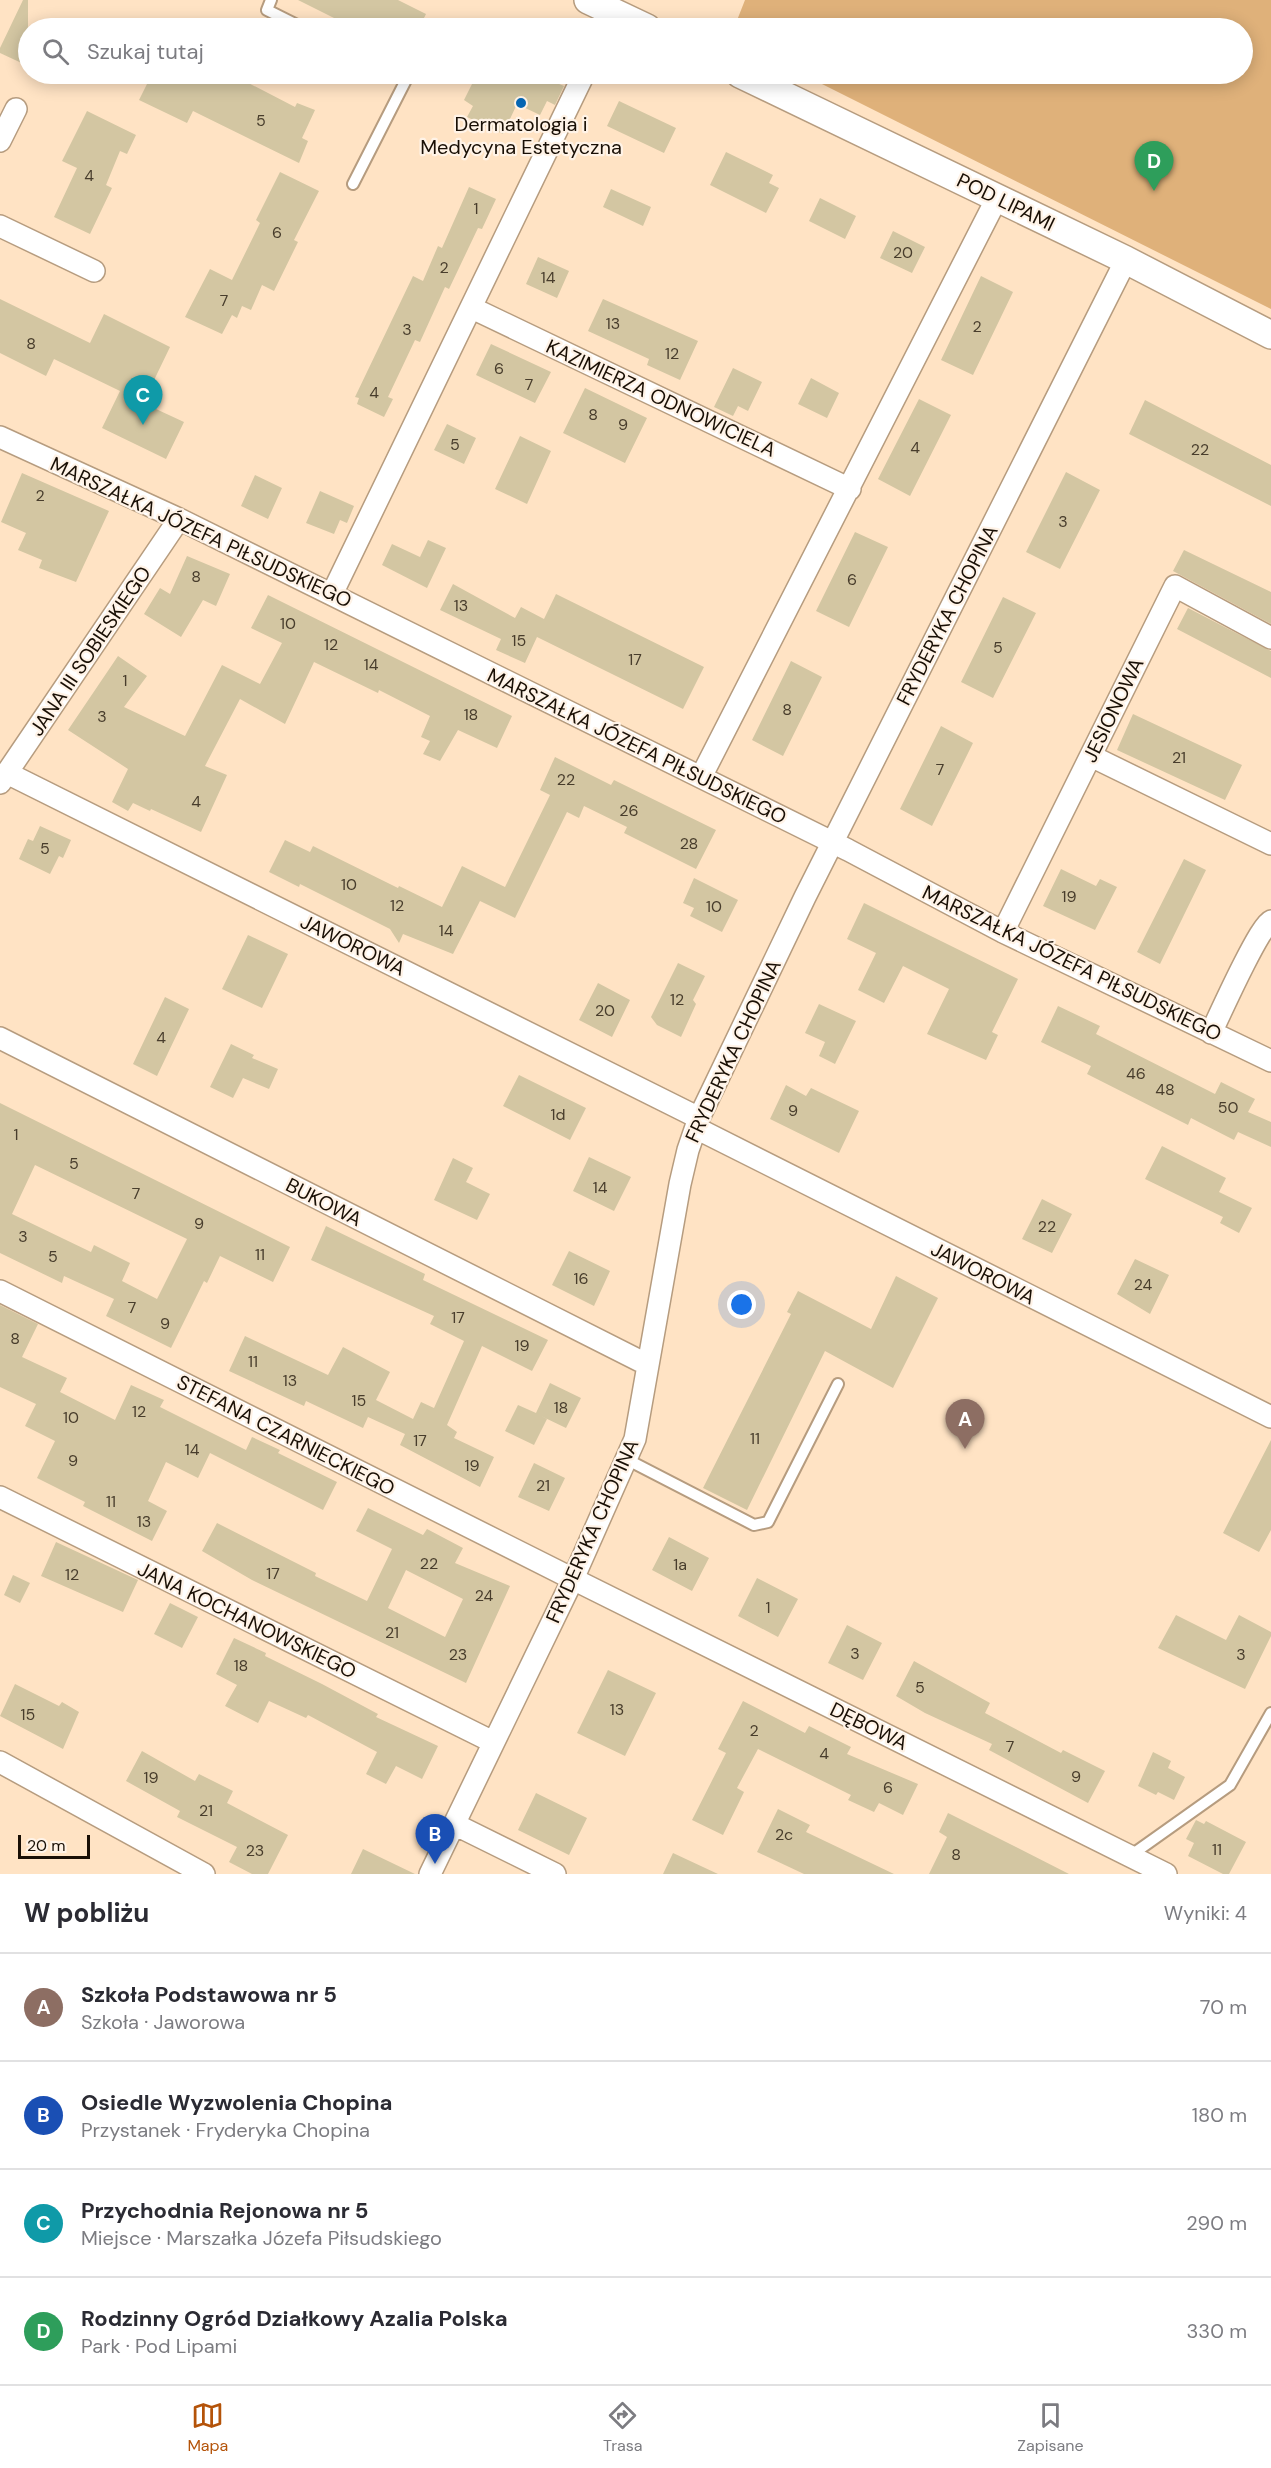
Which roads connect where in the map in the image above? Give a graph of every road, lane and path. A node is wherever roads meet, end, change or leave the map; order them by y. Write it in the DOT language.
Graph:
graph roads {
  1 [pos="271,0"];
  2 [pos="588,0"];
  3 [pos="283,18"];
  4 [pos="608,18"];
  5 [pos="404,84"];
  6 [pos="579,84"];
  7 [pos="761,84"];
  8 [pos="16,109"];
  9 [pos="0,141"];
  10 [pos="353,184"];
  11 [pos="997,198"];
  12 [pos="0,226"];
  13 [pos="1126,260"];
  14 [pos="94,271"];
  15 [pos="472,308"];
  16 [pos="1271,335"];
  17 [pos="0,437"];
  18 [pos="850,489"];
  19 [pos="179,519"];
  20 [pos="332,594"];
  21 [pos="1271,638"];
  22 [pos="1091,756"];
  23 [pos="701,777"];
  24 [pos="4,778"];
  25 [pos="1271,843"];
  26 [pos="832,844"];
  27 [pos="1271,921"];
  28 [pos="1003,932"];
  29 [pos="1211,1033"];
  30 [pos="0,1038"];
  31 [pos="1271,1062"];
  32 [pos="697,1123"];
  33 [pos="0,1291"];
  34 [pos="648,1365"];
  35 [pos="838,1384"];
  36 [pos="1271,1418"];
  37 [pos="626,1459"];
  38 [pos="0,1497"];
  39 [pos="573,1579"];
  40 [pos="1271,1713"];
  41 [pos="493,1742"];
  42 [pos="0,1762"];
  43 [pos="454,1824"];
  44 [pos="1130,1856"];
  45 [pos="204,1874"];
  46 [pos="430,1874"];
  47 [pos="555,1874"];
  48 [pos="1166,1874"];
  1 -- 3 [label="lane"];
  2 -- 4 [label="street"];
  5 -- 10 [label="lane"];
  6 -- 15 [label="street"];
  7 -- 11 [label="street, POD LIPAMI"];
  8 -- 9 [label="street"];
  11 -- 13 [label="street, POD LIPAMI"];
  11 -- 18 [label="street"];
  12 -- 14 [label="street"];
  13 -- 16 [label="street, POD LIPAMI"];
  13 -- 26 [label="street, FRYDERYKA CHOPINA"];
  15 -- 18 [label="street, KAZIMIERZA ODNOWICIELA"];
  15 -- 20 [label="street"];
  17 -- 19 [label="street, MARSZAŁKA JÓZEFA PIŁSUDSKIEGO"];
  18 -- 23 [label="street"];
  19 -- 20 [label="street, MARSZAŁKA JÓZEFA PIŁSUDSKIEGO"];
  19 -- 24 [label="street, JANA III SOBIESKIEGO"];
  20 -- 23 [label="street, MARSZAŁKA JÓZEFA PIŁSUDSKIEGO"];
  21 -- 22 [label="street, JESIONOWA"];
  22 -- 25 [label="street"];
  22 -- 28 [label="street, JESIONOWA"];
  23 -- 26 [label="street, MARSZAŁKA JÓZEFA PIŁSUDSKIEGO"];
  24 -- 32 [label="street, JAWOROWA"];
  26 -- 28 [label="street, MARSZAŁKA JÓZEFA PIŁSUDSKIEGO"];
  26 -- 32 [label="street, FRYDERYKA CHOPINA"];
  27 -- 29 [label="street"];
  28 -- 29 [label="street, MARSZAŁKA JÓZEFA PIŁSUDSKIEGO"];
  29 -- 31 [label="street, MARSZAŁKA JÓZEFA PIŁSUDSKIEGO"];
  30 -- 34 [label="street, BUKOWA"];
  32 -- 34 [label="street, FRYDERYKA CHOPINA"];
  32 -- 36 [label="street, JAWOROWA"];
  33 -- 39 [label="street, STEFANA CZARNIECKIEGO"];
  34 -- 37 [label="street, FRYDERYKA CHOPINA"];
  35 -- 37 [label="lane"];
  37 -- 39 [label="street, FRYDERYKA CHOPINA"];
  38 -- 41 [label="street, JANA KOCHANOWSKIEGO"];
  39 -- 41 [label="street, FRYDERYKA CHOPINA"];
  39 -- 44 [label="street, DĘBOWA"];
  40 -- 44 [label="lane"];
  41 -- 43 [label="street, FRYDERYKA CHOPINA"];
  42 -- 45 [label="street"];
  43 -- 46 [label="street, FRYDERYKA CHOPINA"];
  43 -- 47 [label="street"];
  44 -- 48 [label="street, DĘBOWA"];
}
